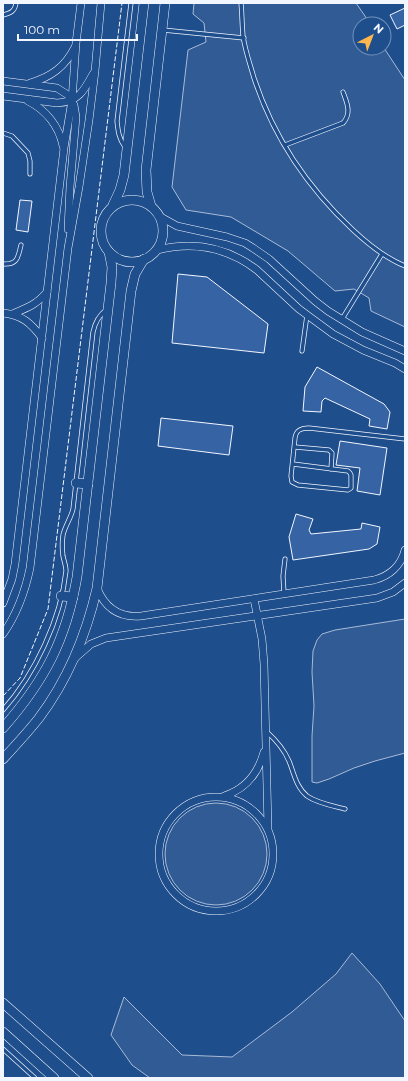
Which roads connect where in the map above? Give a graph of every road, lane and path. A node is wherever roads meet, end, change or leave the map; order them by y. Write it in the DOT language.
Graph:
graph roads {
  1 [pos="16,3"];
  2 [pos="81,3"];
  3 [pos="101,3"];
  4 [pos="131,3"];
  5 [pos="144,3"];
  6 [pos="165,3"];
  7 [pos="242,3"];
  8 [pos="3,15"];
  9 [pos="162,30"];
  10 [pos="244,38"];
  11 [pos="76,43"];
  12 [pos="95,70"];
  13 [pos="3,81"];
  14 [pos="28,84"];
  15 [pos="343,92"];
  16 [pos="3,96"];
  17 [pos="24,99"];
  18 [pos="72,100"];
  19 [pos="3,133"];
  20 [pos="285,145"];
  21 [pos="64,148"];
  22 [pos="127,150"];
  23 [pos="30,174"];
  24 [pos="113,205"];
  25 [pos="151,206"];
  26 [pos="159,216"];
  27 [pos="21,245"];
  28 [pos="68,248"];
  29 [pos="157,250"];
  30 [pos="108,252"];
  31 [pos="382,254"];
  32 [pos="144,259"];
  33 [pos="3,264"];
  34 [pos="405,266"];
  35 [pos="47,292"];
  36 [pos="108,308"];
  37 [pos="3,313"];
  38 [pos="12,314"];
  39 [pos="307,316"];
  40 [pos="342,320"];
  41 [pos="42,338"];
  42 [pos="302,351"];
  43 [pos="405,352"];
  44 [pos="405,369"];
  45 [pos="405,439"];
  46 [pos="295,447"];
  47 [pos="293,464"];
  48 [pos="331,469"];
  49 [pos="76,483"];
  50 [pos="88,484"];
  51 [pos="405,550"];
  52 [pos="285,559"];
  53 [pos="405,583"];
  54 [pos="97,588"];
  55 [pos="401,588"];
  56 [pos="284,594"];
  57 [pos="61,596"];
  58 [pos="73,597"];
  59 [pos="254,599"];
  60 [pos="3,604"];
  61 [pos="257,615"];
  62 [pos="3,634"];
  63 [pos="75,658"];
  64 [pos="3,710"];
  65 [pos="3,728"];
  66 [pos="266,731"];
  67 [pos="266,742"];
  68 [pos="3,759"];
  69 [pos="222,797"];
  70 [pos="345,809"];
  71 [pos="268,829"];
  72 [pos="3,1003"];
  73 [pos="3,1032"];
  74 [pos="3,1049"];
  75 [pos="35,1078"];
  76 [pos="54,1078"];
  77 [pos="88,1078"];
  1 -- 8 [label="lane"];
  2 -- 11 [label="street"];
  3 -- 12 [label="street"];
  4 -- 22 [label="lane"];
  5 -- 22 [label="street"];
  6 -- 9 [label="street"];
  7 -- 10 [label="lane"];
  9 -- 10 [label="lane"];
  9 -- 25 [label="street"];
  10 -- 20 [label="lane"];
  11 -- 14 [label="street"];
  11 -- 18 [label="street"];
  12 -- 18 [label="street"];
  12 -- 28 [label="street"];
  13 -- 14 [label="street"];
  14 -- 18 [label="street"];
  15 -- 20 [label="lane"];
  16 -- 17 [label="street"];
  17 -- 18 [label="street"];
  17 -- 21 [label="street"];
  18 -- 21 [label="street"];
  18 -- 28 [label="street"];
  19 -- 23 [label="lane"];
  20 -- 31 [label="lane"];
  21 -- 35 [label="street"];
  22 -- 24 [label="street"];
  24 -- 25 [label="street"];
  24 -- 30 [label="street"];
  25 -- 26 [label="street"];
  26 -- 29 [label="street"];
  26 -- 40 [label="street"];
  27 -- 33 [label="lane"];
  28 -- 62 [label="street"];
  29 -- 32 [label="street"];
  29 -- 39 [label="street"];
  30 -- 32 [label="street"];
  30 -- 36 [label="street"];
  31 -- 34 [label="lane"];
  31 -- 40 [label="lane"];
  32 -- 54 [label="street"];
  35 -- 38 [label="street"];
  35 -- 41 [label="street"];
  36 -- 49 [label="lane"];
  36 -- 50 [label="street"];
  37 -- 38 [label="street"];
  38 -- 41 [label="street"];
  39 -- 42 [label="lane"];
  39 -- 44 [label="street"];
  40 -- 43 [label="street"];
  41 -- 60 [label="street"];
  45 -- 46 [label="lane"];
  46 -- 47 [label="lane"];
  46 -- 48 [label="lane"];
  47 -- 48 [label="lane"];
  47 -- 48 [label="lane"];
  49 -- 50 [label="street"];
  49 -- 57 [label="lane"];
  50 -- 58 [label="street"];
  51 -- 56 [label="street"];
  52 -- 56 [label="lane"];
  53 -- 55 [label="street"];
  54 -- 59 [label="street"];
  54 -- 63 [label="street"];
  55 -- 61 [label="street"];
  56 -- 59 [label="street"];
  57 -- 58 [label="street"];
  57 -- 64 [label="lane"];
  58 -- 65 [label="street"];
  59 -- 61 [label="street"];
  61 -- 63 [label="street"];
  61 -- 66 [label="street"];
  63 -- 68 [label="street"];
  66 -- 67 [label="street"];
  66 -- 70 [label="lane"];
  67 -- 69 [label="street"];
  67 -- 71 [label="street"];
  69 -- 71 [label="street"];
  69 -- 71 [label="street"];
  72 -- 77 [label="street"];
  73 -- 76 [label="street"];
  74 -- 75 [label="lane"];
}
